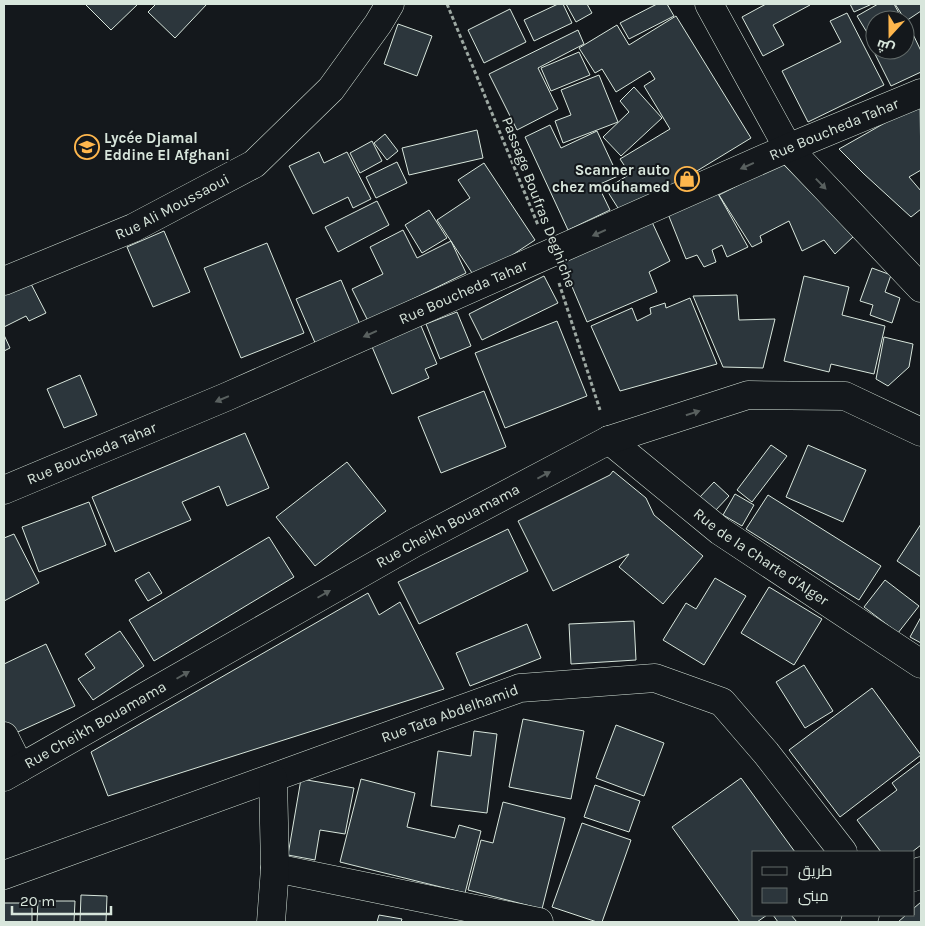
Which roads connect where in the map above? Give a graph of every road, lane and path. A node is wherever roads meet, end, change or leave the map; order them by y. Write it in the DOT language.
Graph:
graph roads {
  1 [pos="390,4"];
  2 [pos="447,4"];
  3 [pos="709,4"];
  4 [pos="921,93"];
  5 [pos="788,148"];
  6 [pos="550,255"];
  7 [pos="4,281"];
  8 [pos="921,288"];
  9 [pos="921,432"];
  10 [pos="609,440"];
  11 [pos="4,490"];
  12 [pos="921,664"];
  13 [pos="4,736"];
  14 [pos="12,772"];
  15 [pos="273,778"];
  16 [pos="842,851"];
  17 [pos="275,868"];
  18 [pos="4,875"];
  19 [pos="271,922"];
  20 [pos="538,922"];
  1 -- 7 [label="street, Rue Ali Moussaoui"];
  2 -- 6 [label="path, Passage Boufras Deghiche"];
  3 -- 5 [label="street"];
  4 -- 5 [label="street, Rue Boucheda Tahar"];
  5 -- 6 [label="street, Rue Boucheda Tahar, one-way"];
  5 -- 8 [label="street, one-way"];
  6 -- 10 [label="path, Passage Boufras Deghiche"];
  6 -- 11 [label="street, Rue Boucheda Tahar, one-way"];
  10 -- 9 [label="street, Rue Cheikh Bouamama, one-way"];
  10 -- 12 [label="street, Rue de la Charte d'Alger"];
  14 -- 10 [label="street, Rue Cheikh Bouamama, one-way"];
  13 -- 14 [label="street"];
  15 -- 16 [label="street, Rue Tata Abdelhamid"];
  15 -- 17 [label="street"];
  15 -- 18 [label="street, Rue Tata Abdelhamid"];
  17 -- 19 [label="street"];
  17 -- 20 [label="street"];
}
